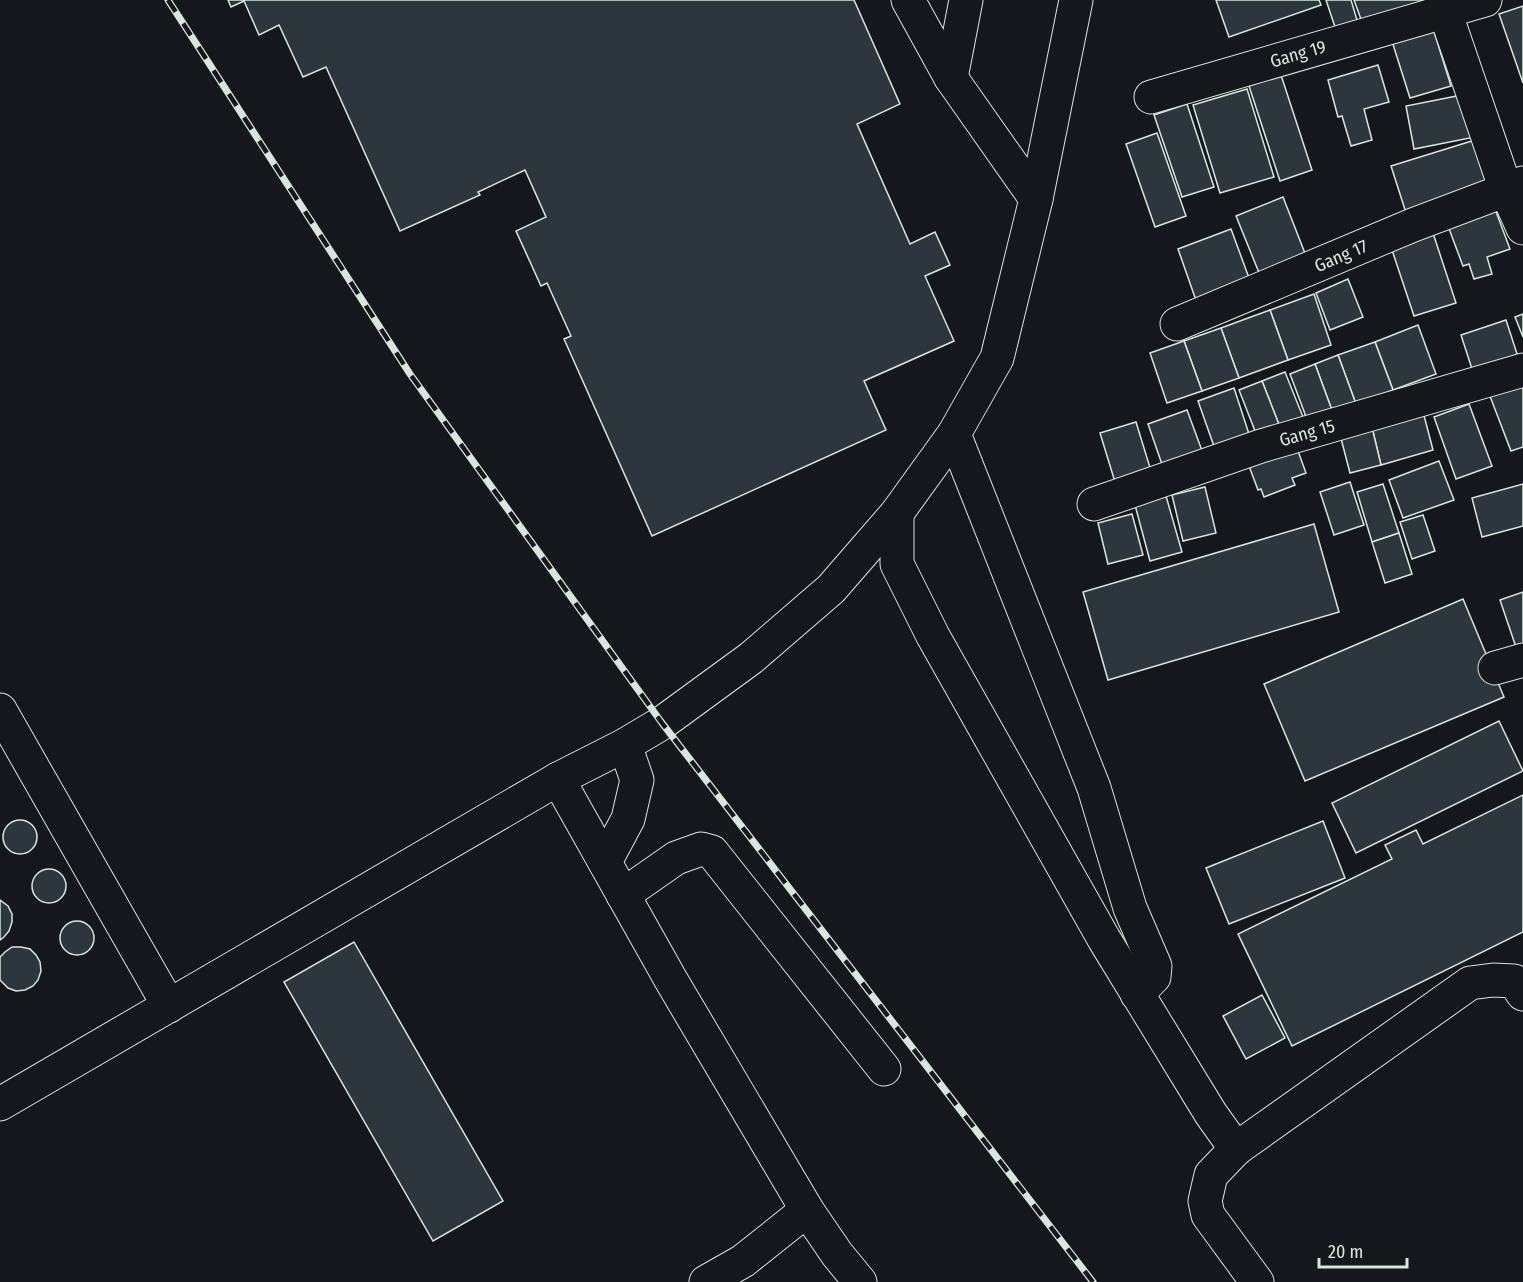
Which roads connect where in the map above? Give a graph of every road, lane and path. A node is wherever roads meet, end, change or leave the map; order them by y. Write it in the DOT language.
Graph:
graph roads {
  1 [pos="908,0"];
  2 [pos="966,0"];
  3 [pos="1076,0"];
  4 [pos="1485,0"];
  5 [pos="1443,6"];
  6 [pos="951,78"];
  7 [pos="1151,97"];
  8 [pos="1514,186"];
  9 [pos="1036,199"];
  10 [pos="1523,228"];
  11 [pos="1177,324"];
  12 [pos="1523,370"];
  13 [pos="954,434"];
  14 [pos="1094,504"];
  15 [pos="897,513"];
  16 [pos="0,710"];
  17 [pos="625,745"];
  18 [pos="558,779"];
  19 [pos="605,862"];
  20 [pos="623,895"];
  21 [pos="1137,994"];
  22 [pos="1523,994"];
  23 [pos="169,1006"];
  24 [pos="884,1069"];
  25 [pos="0,1104"];
  26 [pos="1236,1149"];
  27 [pos="807,1210"];
  28 [pos="706,1282"];
  29 [pos="860,1282"];
  30 [pos="1257,1282"];
  1 -- 6 [label="street"];
  2 -- 6 [label="street"];
  3 -- 9 [label="street"];
  4 -- 5 [label="street, Gang 19"];
  5 -- 7 [label="street, Gang 19"];
  5 -- 8 [label="street"];
  6 -- 9 [label="street"];
  8 -- 10 [label="street"];
  8 -- 11 [label="street, Gang 17"];
  9 -- 13 [label="street"];
  12 -- 14 [label="street, Gang 15"];
  13 -- 15 [label="street"];
  13 -- 21 [label="street"];
  15 -- 17 [label="street"];
  15 -- 21 [label="street"];
  16 -- 23 [label="street"];
  17 -- 18 [label="street"];
  17 -- 19 [label="street"];
  18 -- 19 [label="street"];
  18 -- 23 [label="street"];
  19 -- 20 [label="street"];
  20 -- 24 [label="street"];
  20 -- 27 [label="street"];
  21 -- 26 [label="street"];
  22 -- 26 [label="street"];
  23 -- 25 [label="street"];
  26 -- 30 [label="street"];
  27 -- 28 [label="street"];
  27 -- 29 [label="street"];
}
